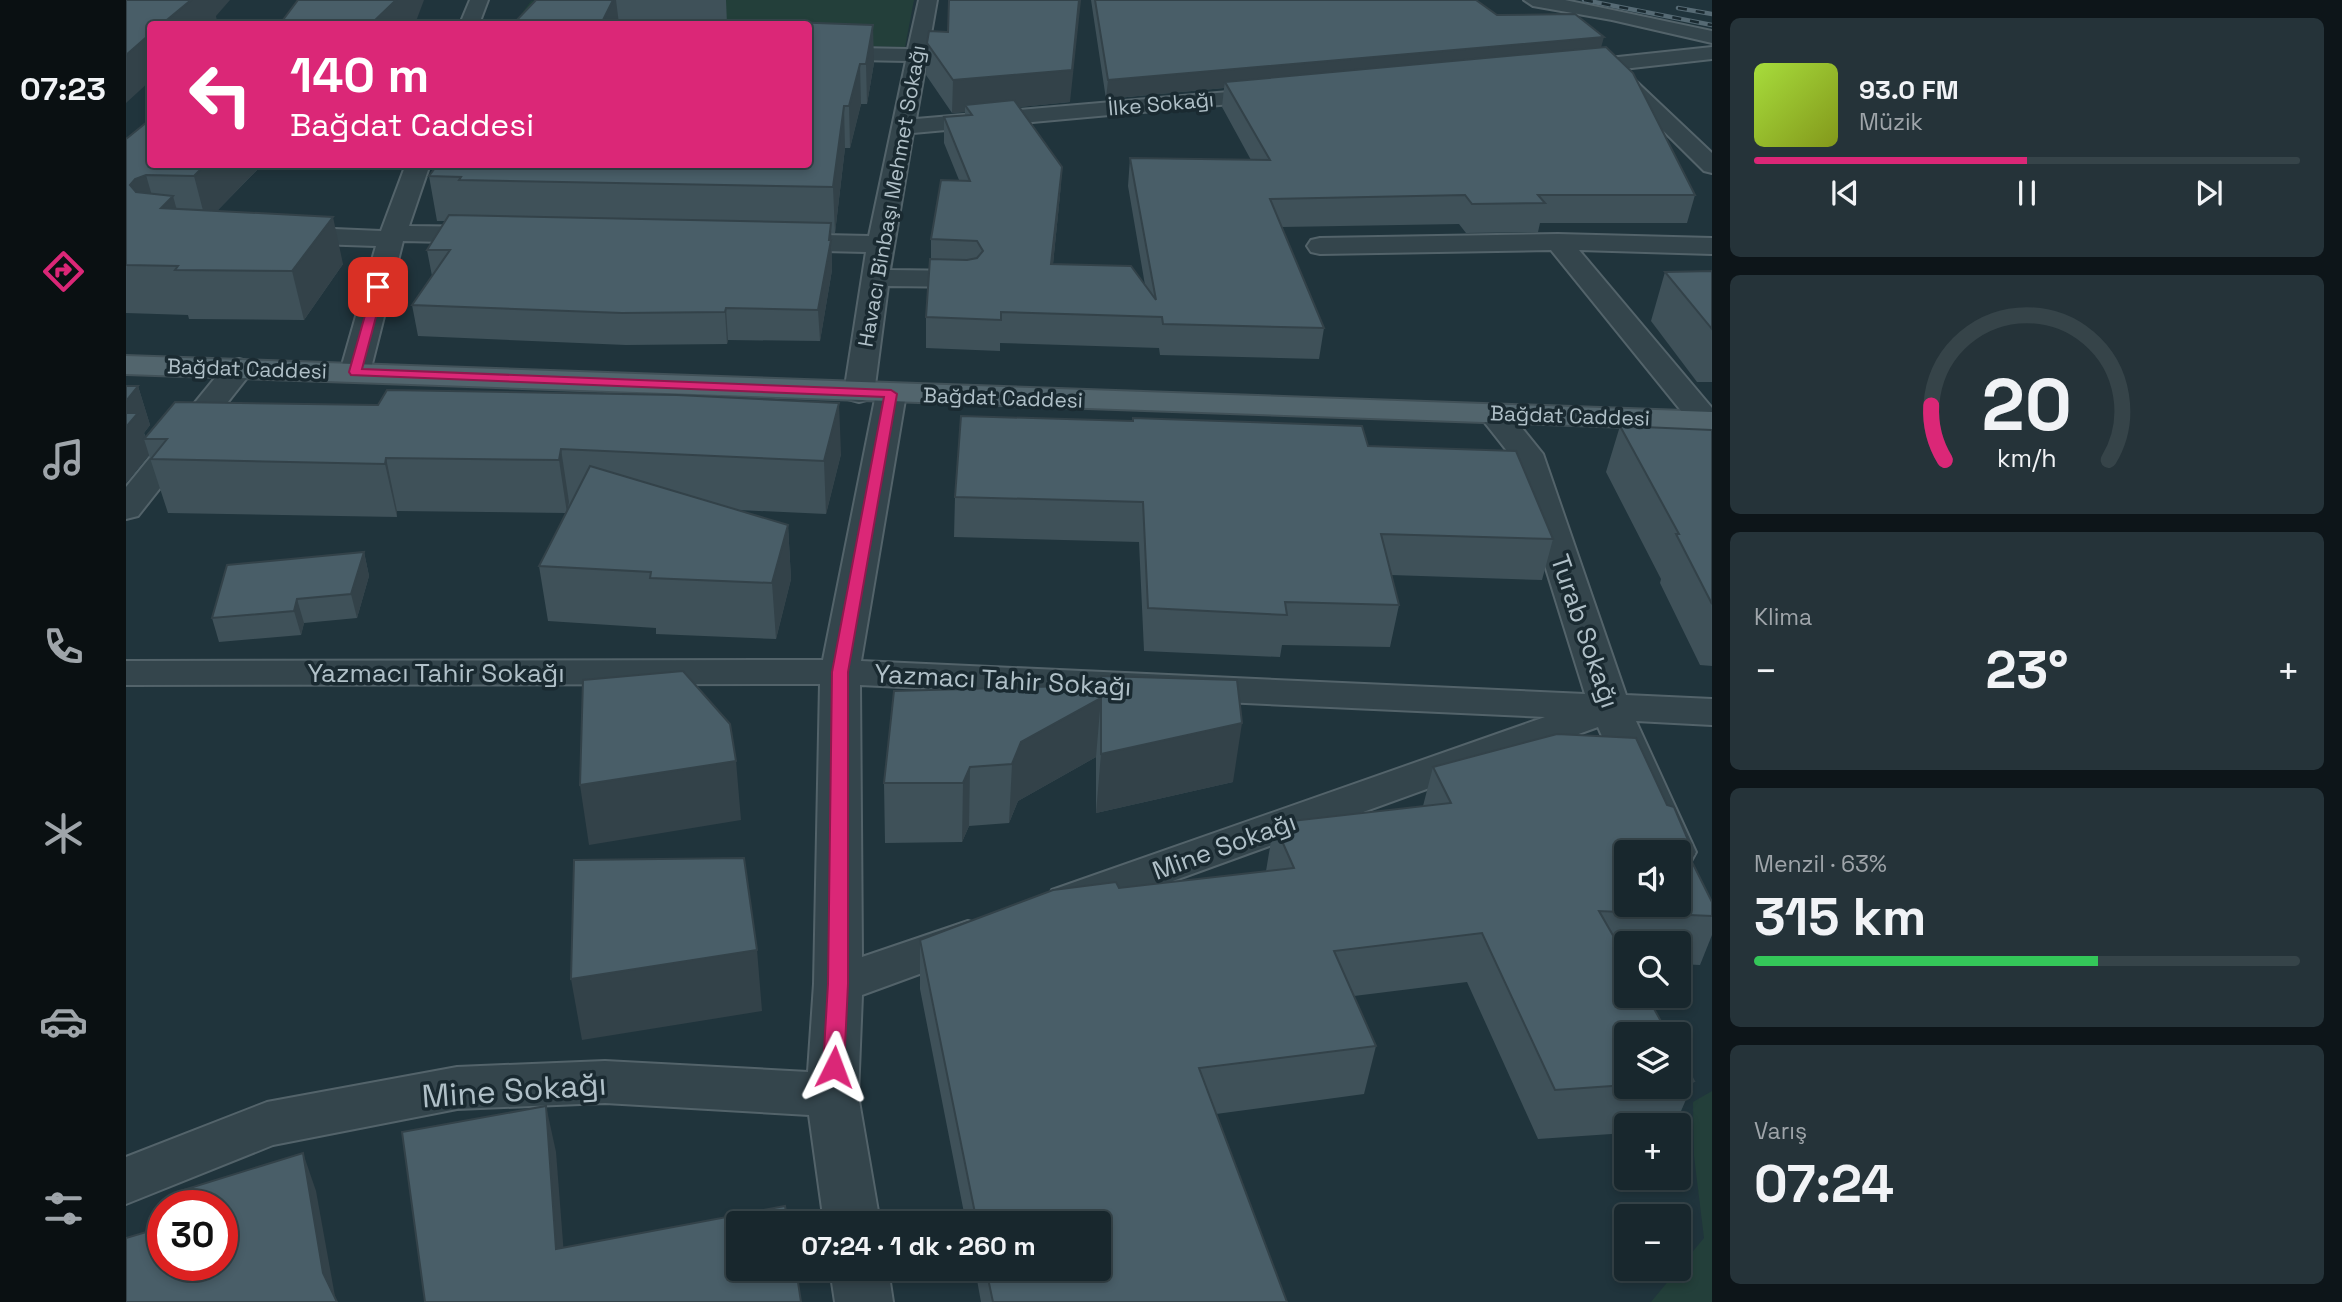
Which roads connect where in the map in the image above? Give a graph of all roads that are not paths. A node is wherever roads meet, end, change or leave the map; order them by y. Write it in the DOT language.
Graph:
graph roads {
  1 [pos="479,0"];
  2 [pos="928,0"];
  3 [pos="1533,0"];
  4 [pos="471,21"];
  5 [pos="1712,37"];
  6 [pos="812,53"];
  7 [pos="1712,53"];
  8 [pos="917,55"];
  9 [pos="1607,64"];
  10 [pos="1552,69"];
  11 [pos="1290,93"];
  12 [pos="903,127"];
  13 [pos="1712,166"];
  14 [pos="417,168"];
  15 [pos="268,235"];
  16 [pos="392,236"];
  17 [pos="519,236"];
  18 [pos="755,241"];
  19 [pos="1558,243"];
  20 [pos="880,244"];
  21 [pos="1320,246"];
  22 [pos="1712,246"];
  23 [pos="875,278"];
  24 [pos="966,279"];
  25 [pos="126,365"];
  26 [pos="239,368"];
  27 [pos="355,372"];
  28 [pos="875,393"];
  29 [pos="1494,414"];
  30 [pos="1709,421"];
  31 [pos="126,509"];
  32 [pos="840,672"];
  33 [pos="126,673"];
  34 [pos="1610,708"];
  35 [pos="1712,712"];
  36 [pos="1669,840"];
  37 [pos="838,984"];
  38 [pos="832,1095"];
  39 [pos="126,1181"];
  40 [pos="850,1211"];
  41 [pos="861,1281"];
  42 [pos="864,1302"];
  1 -- 4 [label="street"];
  2 -- 8 [label="street, Havacı Binbaşı Mehmet Sokağı"];
  3 -- 5 [label="street"];
  6 -- 8 [label="street"];
  7 -- 9 [label="street"];
  8 -- 12 [label="street, Havacı Binbaşı Mehmet Sokağı"];
  9 -- 10 [label="street"];
  9 -- 13 [label="street"];
  11 -- 12 [label="street, İlke Sokağı"];
  12 -- 20 [label="street, Havacı Binbaşı Mehmet Sokağı"];
  14 -- 16 [label="street"];
  15 -- 16 [label="street"];
  16 -- 17 [label="street"];
  16 -- 27 [label="street"];
  18 -- 20 [label="street"];
  19 -- 21 [label="street"];
  19 -- 22 [label="street"];
  19 -- 30 [label="street"];
  20 -- 23 [label="street, Havacı Binbaşı Mehmet Sokağı"];
  23 -- 24 [label="street"];
  23 -- 28 [label="street, Havacı Binbaşı Mehmet Sokağı"];
  25 -- 26 [label="main road, Bağdat Caddesi"];
  26 -- 27 [label="main road, Bağdat Caddesi"];
  26 -- 31 [label="street"];
  27 -- 28 [label="main road, Bağdat Caddesi"];
  28 -- 29 [label="main road, Bağdat Caddesi"];
  28 -- 32 [label="street, Havacı Binbaşı Mehmet Sokağı"];
  29 -- 30 [label="main road, Bağdat Caddesi"];
  29 -- 34 [label="street, Turab Sokağı"];
  32 -- 33 [label="street, Yazmacı Tahir Sokağı"];
  32 -- 34 [label="street, Yazmacı Tahir Sokağı"];
  32 -- 37 [label="street, Havacı Binbaşı Mehmet Sokağı"];
  34 -- 35 [label="street, Yazmacı Tahir Sokağı"];
  34 -- 36 [label="street, Turab Sokağı"];
  34 -- 37 [label="street, Mine Sokağı"];
  37 -- 38 [label="street, Havacı Binbaşı Mehmet Sokağı"];
  38 -- 39 [label="street, Mine Sokağı"];
  38 -- 40 [label="street, Havacı Binbaşı Mehmet Sokağı"];
  41 -- 42 [label="street"];
}
